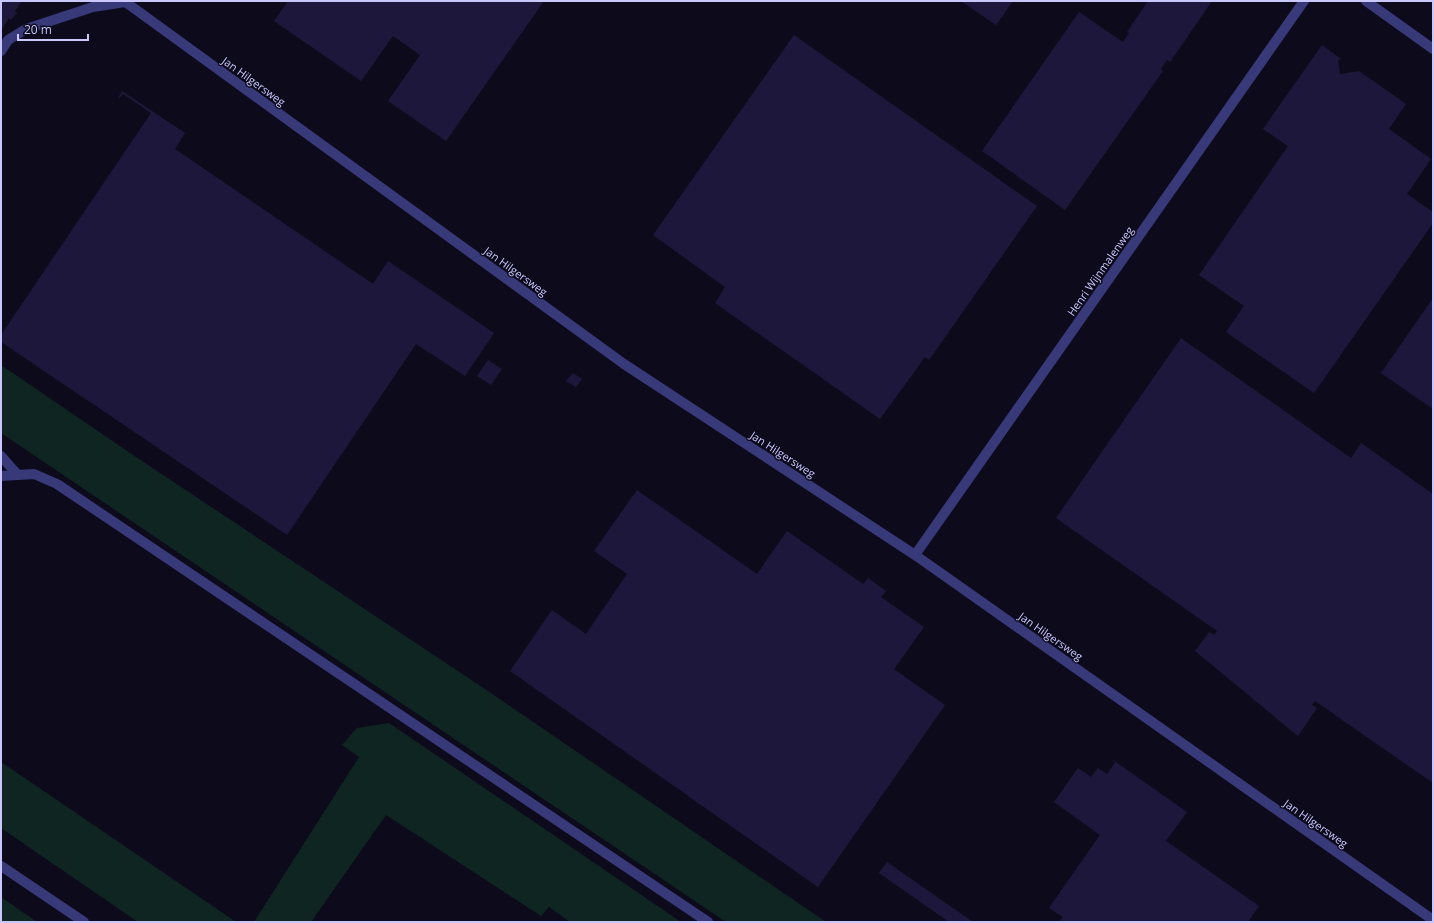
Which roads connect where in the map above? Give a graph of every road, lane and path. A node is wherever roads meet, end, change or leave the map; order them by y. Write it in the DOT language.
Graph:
graph roads {
  1 [pos="1304,1"];
  2 [pos="1366,1"];
  3 [pos="124,2"];
  4 [pos="1433,49"];
  5 [pos="1,51"];
  6 [pos="1,456"];
  7 [pos="17,474"];
  8 [pos="1,476"];
  9 [pos="915,555"];
  10 [pos="1,866"];
  11 [pos="1433,920"];
  12 [pos="84,922"];
  13 [pos="708,922"];
  1 -- 9 [label="street, Henri Wijnmalenweg"];
  2 -- 4 [label="street"];
  3 -- 5 [label="street"];
  3 -- 9 [label="street, Jan Hilgersweg"];
  6 -- 7 [label="street"];
  7 -- 8 [label="street"];
  7 -- 13 [label="street"];
  9 -- 11 [label="street, Jan Hilgersweg"];
  10 -- 12 [label="street"];
}
